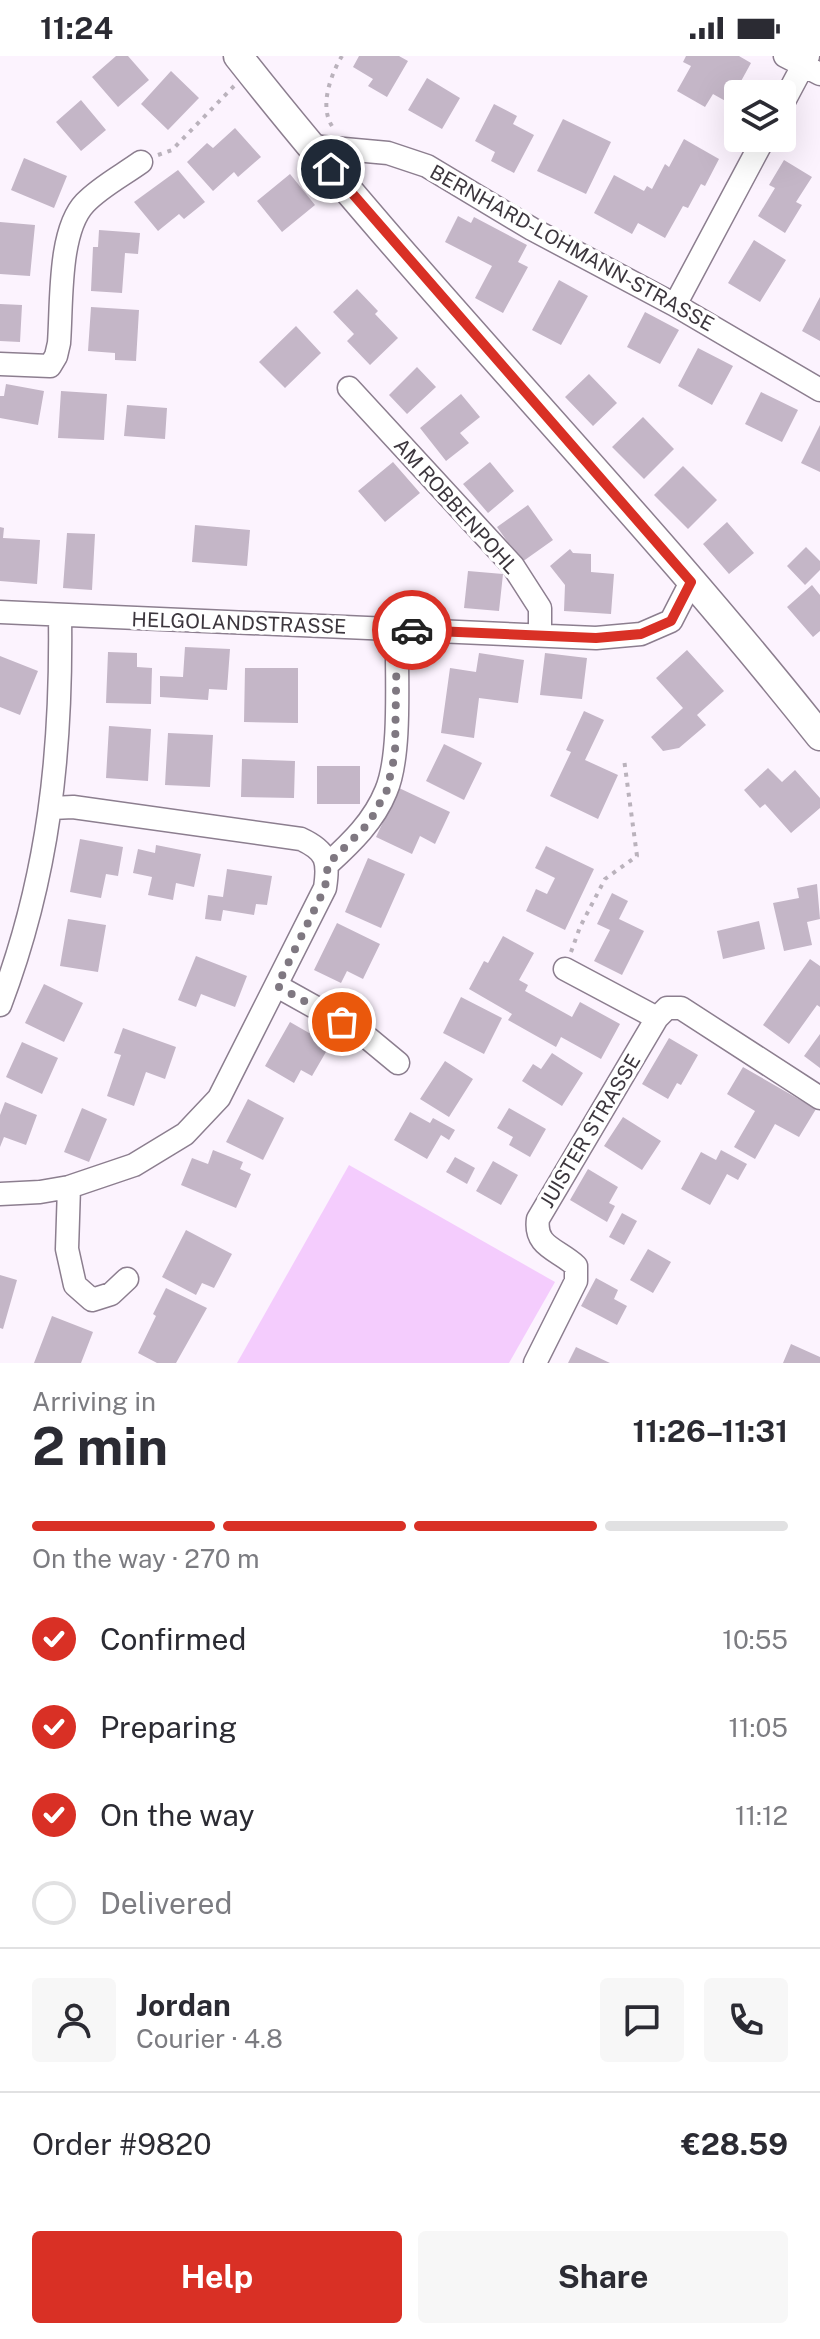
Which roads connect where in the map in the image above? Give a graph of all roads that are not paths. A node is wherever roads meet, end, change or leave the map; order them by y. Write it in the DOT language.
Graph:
graph roads {
  1 [pos="244,63"];
  2 [pos="311,146"];
  3 [pos="757,152"];
  4 [pos="141,162"];
  5 [pos="675,305"];
  6 [pos="0,364"];
  7 [pos="349,388"];
  8 [pos="820,390"];
  9 [pos="691,582"];
  10 [pos="0,612"];
  11 [pos="60,615"];
  12 [pos="397,629"];
  13 [pos="540,635"];
  14 [pos="820,736"];
  15 [pos="52,808"];
  16 [pos="328,864"];
  17 [pos="565,969"];
  18 [pos="277,986"];
  19 [pos="0,1005"];
  20 [pos="657,1018"];
  21 [pos="398,1063"];
  22 [pos="820,1098"];
  23 [pos="69,1187"];
  24 [pos="0,1194"];
  25 [pos="127,1279"];
  26 [pos="535,1363"];
  1 -- 2 [label="main road"];
  2 -- 5 [label="street, BERNHARD-LOHMANN-STRASSE"];
  2 -- 9 [label="main road"];
  3 -- 5 [label="street"];
  4 -- 6 [label="street"];
  5 -- 8 [label="street, BERNHARD-LOHMANN-STRASSE"];
  7 -- 13 [label="street, AM ROBBENPOHL"];
  9 -- 13 [label="street, HELGOLANDSTRASSE"];
  9 -- 14 [label="main road"];
  10 -- 11 [label="street, HELGOLANDSTRASSE"];
  11 -- 12 [label="street, HELGOLANDSTRASSE"];
  11 -- 15 [label="street"];
  12 -- 13 [label="street, HELGOLANDSTRASSE"];
  12 -- 16 [label="street"];
  15 -- 16 [label="street"];
  15 -- 19 [label="street"];
  16 -- 18 [label="street"];
  17 -- 20 [label="street"];
  18 -- 21 [label="street"];
  18 -- 23 [label="street"];
  20 -- 22 [label="street"];
  20 -- 26 [label="street, JUISTER STRASSE"];
  23 -- 24 [label="street"];
  23 -- 25 [label="street"];
}
